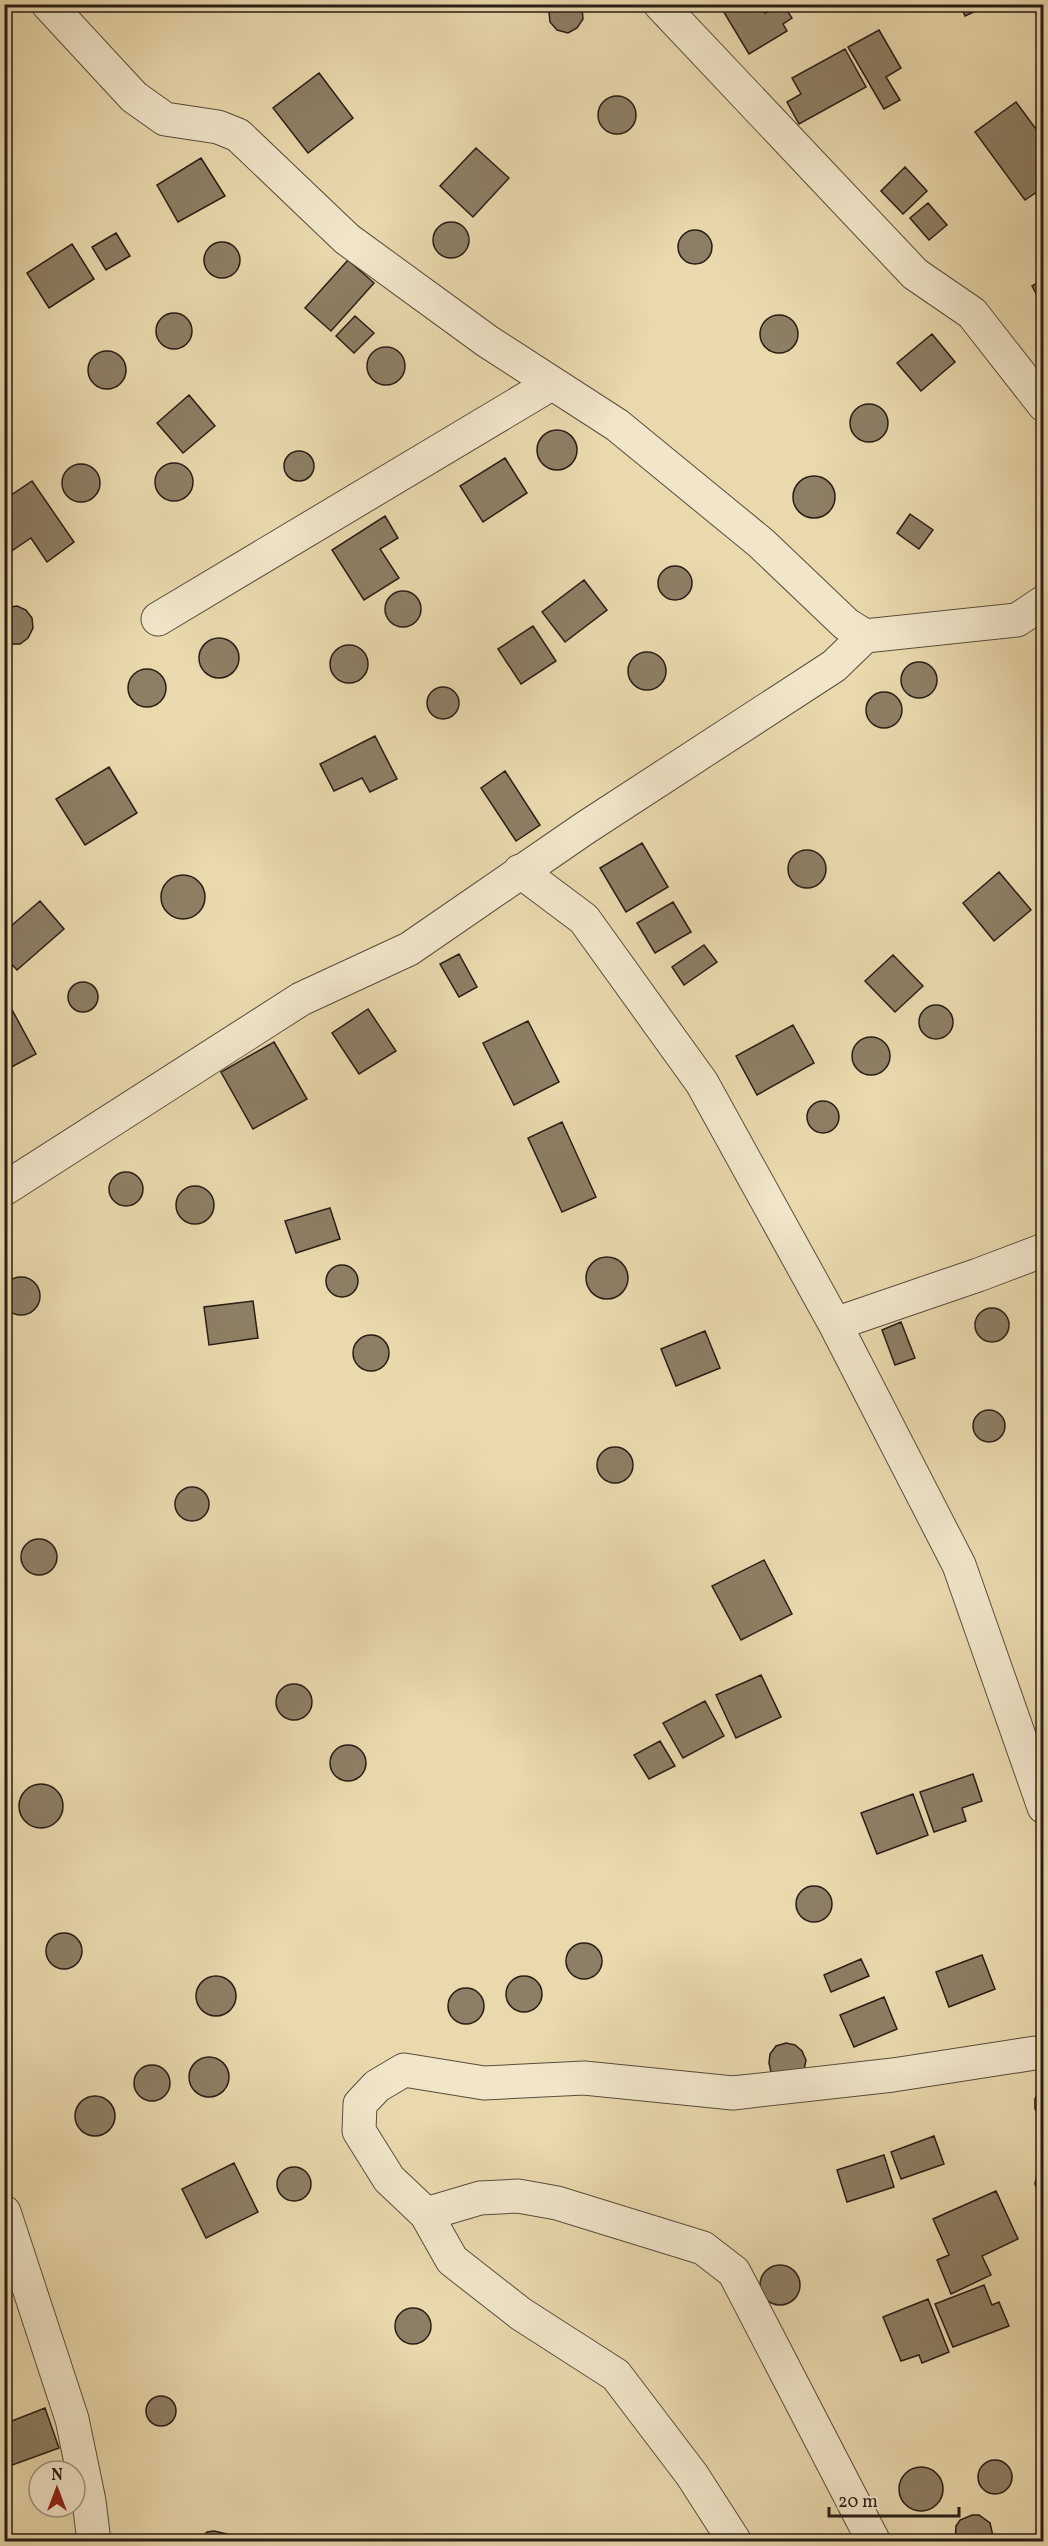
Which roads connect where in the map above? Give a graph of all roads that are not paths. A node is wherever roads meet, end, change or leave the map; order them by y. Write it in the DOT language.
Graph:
graph roads {
  1 [pos="48,4"];
  2 [pos="660,4"];
  3 [pos="551,384"];
  4 [pos="1044,405"];
  5 [pos="1044,602"];
  6 [pos="159,619"];
  7 [pos="865,636"];
  8 [pos="520,872"];
  9 [pos="4,1189"];
  10 [pos="1044,1250"];
  11 [pos="835,1324"];
  12 [pos="1044,1807"];
  13 [pos="1035,2053"];
  14 [pos="4,2212"];
  15 [pos="426,2214"];
  16 [pos="94,2541"];
  17 [pos="735,2541"];
  18 [pos="874,2541"];
  1 -- 3 [label="street"];
  2 -- 4 [label="street"];
  3 -- 6 [label="street"];
  3 -- 7 [label="street"];
  5 -- 7 [label="street"];
  7 -- 8 [label="street"];
  8 -- 9 [label="street"];
  8 -- 11 [label="street"];
  10 -- 11 [label="street"];
  11 -- 12 [label="street"];
  13 -- 15 [label="street"];
  14 -- 16 [label="street"];
  15 -- 17 [label="street"];
  15 -- 18 [label="street"];
}
